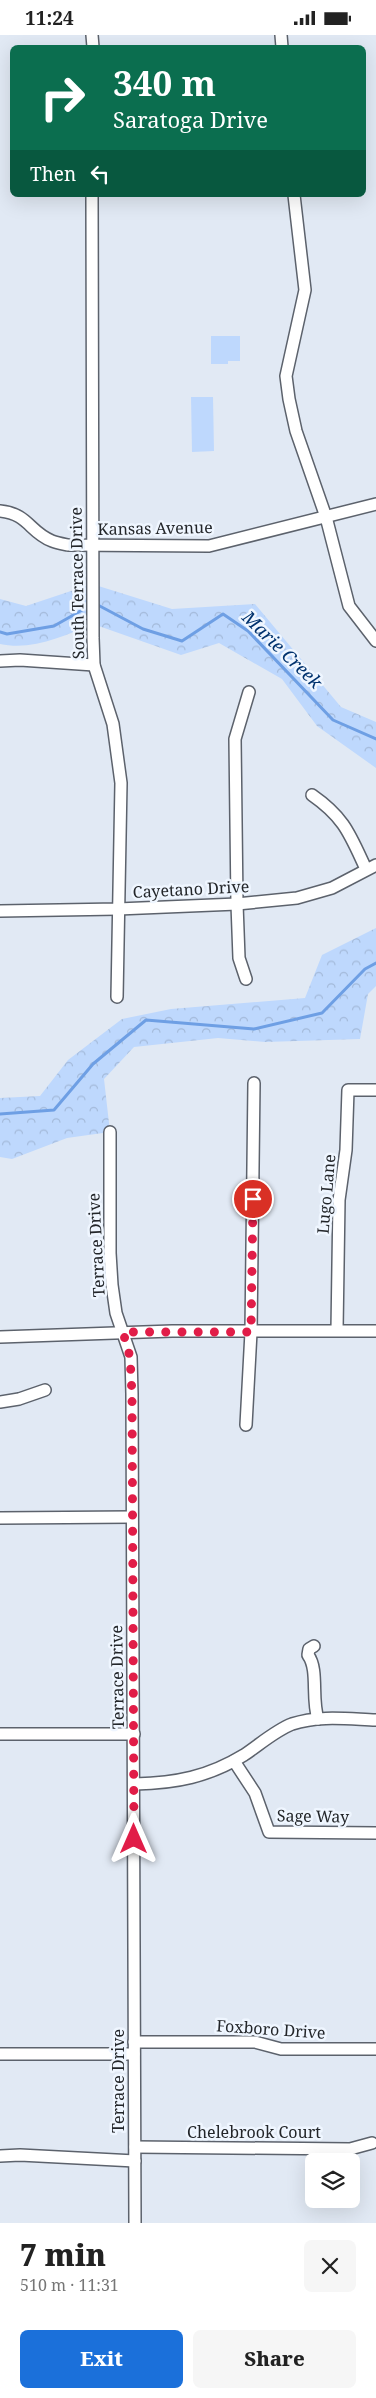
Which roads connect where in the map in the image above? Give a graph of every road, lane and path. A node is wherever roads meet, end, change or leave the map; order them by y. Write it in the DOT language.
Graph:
graph roads {
  1 [pos="92,197"];
  2 [pos="294,197"];
  3 [pos="376,504"];
  4 [pos="0,511"];
  5 [pos="326,517"];
  6 [pos="92,546"];
  7 [pos="376,641"];
  8 [pos="0,661"];
  9 [pos="94,665"];
  10 [pos="249,692"];
  11 [pos="312,795"];
  12 [pos="371,867"];
  13 [pos="237,904"];
  14 [pos="118,909"];
  15 [pos="0,911"];
  16 [pos="246,979"];
  17 [pos="117,997"];
  18 [pos="254,1083"];
  19 [pos="376,1090"];
  20 [pos="110,1133"];
  21 [pos="337,1330"];
  22 [pos="376,1331"];
  23 [pos="123,1332"];
  24 [pos="251,1332"];
  25 [pos="0,1337"];
  26 [pos="45,1390"];
  27 [pos="0,1402"];
  28 [pos="246,1425"];
  29 [pos="132,1517"];
  30 [pos="0,1519"];
  31 [pos="314,1646"];
  32 [pos="318,1719"];
  33 [pos="376,1721"];
  34 [pos="0,1734"];
  35 [pos="134,1734"];
  36 [pos="234,1761"];
  37 [pos="135,1784"];
  38 [pos="376,1833"];
  39 [pos="134,2048"];
  40 [pos="376,2049"];
  41 [pos="0,2054"];
  42 [pos="372,2143"];
  43 [pos="134,2147"];
  44 [pos="0,2156"];
  45 [pos="135,2161"];
  46 [pos="135,2223"];
  1 -- 6 [label="street, South Terrace Drive"];
  2 -- 5 [label="street"];
  3 -- 5 [label="street, Kansas Avenue"];
  4 -- 6 [label="street, Kansas Avenue"];
  5 -- 6 [label="street, Kansas Avenue"];
  5 -- 7 [label="street"];
  6 -- 9 [label="street, South Terrace Drive"];
  8 -- 9 [label="street"];
  9 -- 14 [label="street, South Terrace Drive"];
  10 -- 13 [label="street"];
  11 -- 12 [label="street"];
  12 -- 13 [label="street, Cayetano Drive"];
  13 -- 14 [label="street, Cayetano Drive"];
  13 -- 16 [label="street"];
  14 -- 15 [label="street, Cayetano Drive"];
  14 -- 17 [label="street, South Terrace Drive"];
  18 -- 24 [label="street"];
  19 -- 21 [label="street, Lugo Lane"];
  20 -- 23 [label="street, Terrace Drive"];
  21 -- 22 [label="street"];
  21 -- 24 [label="street"];
  23 -- 24 [label="street"];
  23 -- 25 [label="street"];
  23 -- 29 [label="street, Terrace Drive"];
  24 -- 28 [label="street"];
  26 -- 27 [label="street"];
  29 -- 30 [label="street"];
  29 -- 35 [label="street, Terrace Drive"];
  31 -- 32 [label="street"];
  32 -- 33 [label="street"];
  32 -- 36 [label="street"];
  34 -- 35 [label="street"];
  35 -- 37 [label="street, Terrace Drive"];
  36 -- 37 [label="street"];
  36 -- 38 [label="street, Sage Way"];
  37 -- 39 [label="street, Terrace Drive"];
  39 -- 40 [label="street, Foxboro Drive"];
  39 -- 41 [label="street, Foxboro Drive"];
  39 -- 43 [label="street, Terrace Drive"];
  42 -- 43 [label="street, Chelebrook Court"];
  43 -- 45 [label="street, Terrace Drive"];
  44 -- 45 [label="street"];
  45 -- 46 [label="street, Terrace Drive"];
}
